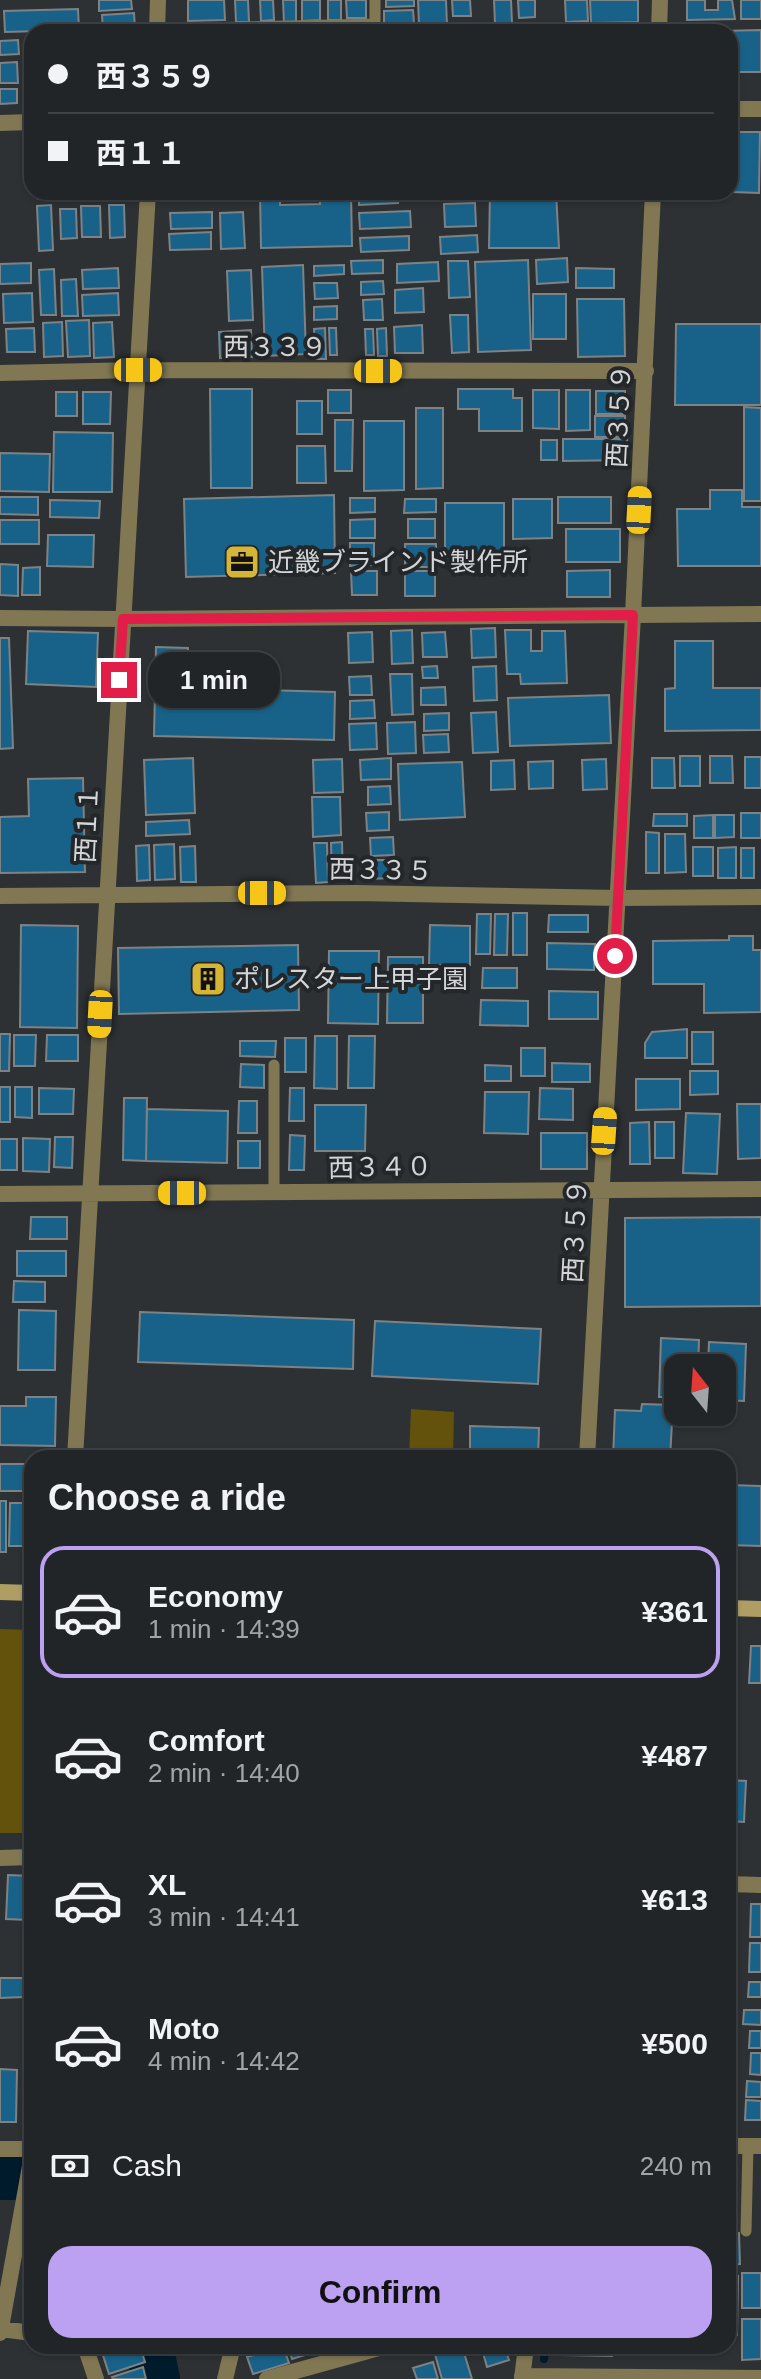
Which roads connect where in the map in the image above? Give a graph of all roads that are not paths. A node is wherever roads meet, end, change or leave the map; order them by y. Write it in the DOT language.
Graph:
graph roads {
  1 [pos="158,0"];
  2 [pos="375,0"];
  3 [pos="660,0"];
  4 [pos="157,24"];
  5 [pos="375,24"];
  6 [pos="659,24"];
  7 [pos="738,109"];
  8 [pos="761,109"];
  9 [pos="24,122"];
  10 [pos="0,123"];
  11 [pos="148,200"];
  12 [pos="653,200"];
  13 [pos="138,370"];
  14 [pos="646,371"];
  15 [pos="0,373"];
  16 [pos="761,614"];
  17 [pos="633,615"];
  18 [pos="0,618"];
  19 [pos="123,619"];
  20 [pos="107,894"];
  21 [pos="0,896"];
  22 [pos="761,897"];
  23 [pos="618,898"];
  24 [pos="274,1065"];
  25 [pos="601,1189"];
  26 [pos="761,1189"];
  27 [pos="274,1192"];
  28 [pos="0,1194"];
  29 [pos="90,1194"];
  30 [pos="75,1450"];
  31 [pos="587,1450"];
  32 [pos="0,1592"];
  33 [pos="24,1593"];
  34 [pos="736,1608"];
  35 [pos="761,1609"];
  36 [pos="24,1857"];
  37 [pos="0,1858"];
  38 [pos="736,1884"];
  39 [pos="761,1885"];
  40 [pos="754,2146"];
  41 [pos="0,2149"];
  42 [pos="24,2151"];
  43 [pos="24,2199"];
  44 [pos="746,2231"];
  45 [pos="0,2331"];
  46 [pos="24,2332"];
  47 [pos="88,2354"];
  48 [pos="231,2354"];
  49 [pos="357,2354"];
  50 [pos="525,2354"];
  51 [pos="522,2378"];
  52 [pos="761,2378"];
  53 [pos="96,2379"];
  54 [pos="225,2379"];
  55 [pos="267,2379"];
  1 -- 4 [label="street"];
  2 -- 5 [label="lane"];
  3 -- 6 [label="street"];
  7 -- 8 [label="street"];
  9 -- 10 [label="street"];
  11 -- 13 [label="street, 西１１"];
  12 -- 14 [label="street, 西３５９"];
  13 -- 14 [label="street, 西３３９"];
  13 -- 15 [label="street, 西３３９"];
  13 -- 19 [label="street, 西１１"];
  14 -- 17 [label="street, 西３５９"];
  16 -- 17 [label="street"];
  17 -- 19 [label="street"];
  17 -- 23 [label="street, 西３５９"];
  18 -- 19 [label="street"];
  19 -- 20 [label="street, 西１１"];
  20 -- 21 [label="street, 西３３５"];
  20 -- 23 [label="street, 西３３５"];
  20 -- 29 [label="street, 西１１"];
  22 -- 23 [label="street, 西３３５"];
  23 -- 25 [label="street, 西３５９"];
  24 -- 27 [label="lane"];
  25 -- 26 [label="street, 西３４０"];
  25 -- 27 [label="street, 西３４０"];
  25 -- 31 [label="street, 西３５９"];
  27 -- 29 [label="street, 西３４０"];
  28 -- 29 [label="street, 西３４０"];
  29 -- 30 [label="street, 西１１"];
  32 -- 33 [label="street"];
  34 -- 35 [label="street"];
  36 -- 37 [label="street"];
  38 -- 39 [label="street"];
  40 -- 44 [label="lane"];
  41 -- 42 [label="street"];
  43 -- 45 [label="street"];
  45 -- 46 [label="street"];
  47 -- 53 [label="street"];
  48 -- 54 [label="street"];
  49 -- 55 [label="street"];
  50 -- 51 [label="street"];
  51 -- 52 [label="street"];
}
